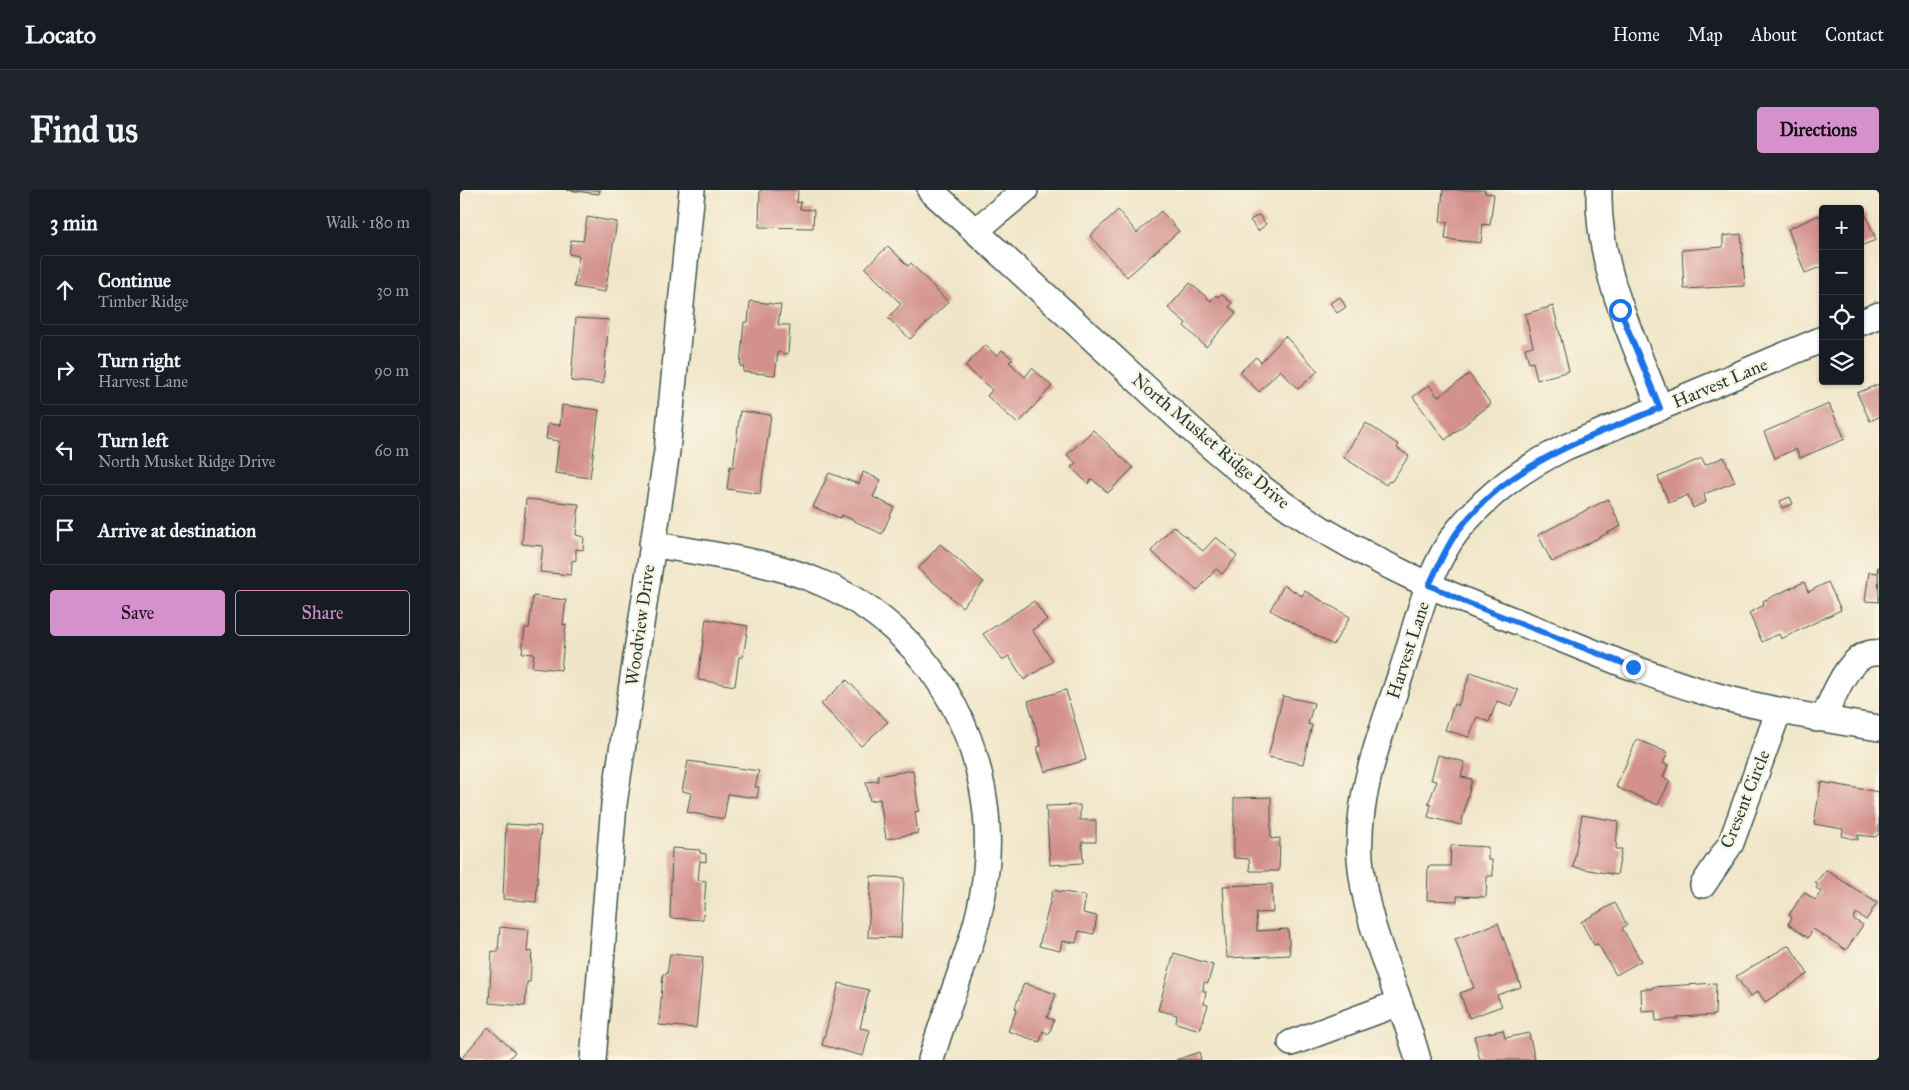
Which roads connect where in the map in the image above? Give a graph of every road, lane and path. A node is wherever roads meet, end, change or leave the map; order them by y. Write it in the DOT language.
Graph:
graph roads {
  1 [pos="692,190"];
  2 [pos="930,190"];
  3 [pos="1025,190"];
  4 [pos="1599,190"];
  5 [pos="975,231"];
  6 [pos="1879,316"];
  7 [pos="1864,322"];
  8 [pos="1821,340"];
  9 [pos="1660,408"];
  10 [pos="652,544"];
  11 [pos="1429,585"];
  12 [pos="1879,653"];
  13 [pos="1779,710"];
  14 [pos="1817,718"];
  15 [pos="1879,728"];
  16 [pos="1703,885"];
  17 [pos="1399,1003"];
  18 [pos="1290,1044"];
  19 [pos="593,1060"];
  20 [pos="931,1060"];
  21 [pos="1418,1060"];
  1 -- 10 [label="street, Woodview Drive"];
  2 -- 5 [label="street, North Musket Ridge Drive"];
  3 -- 5 [label="street"];
  4 -- 9 [label="street"];
  5 -- 11 [label="street, North Musket Ridge Drive"];
  6 -- 7 [label="street"];
  8 -- 9 [label="street, Harvest Lane"];
  9 -- 11 [label="street, Harvest Lane"];
  10 -- 19 [label="street, Woodview Drive"];
  10 -- 20 [label="street"];
  11 -- 13 [label="street, North Musket Ridge Drive"];
  11 -- 17 [label="street, Harvest Lane"];
  12 -- 14 [label="street"];
  13 -- 14 [label="street, North Musket Ridge Drive"];
  13 -- 16 [label="street, Cresent Circle"];
  14 -- 15 [label="street, North Musket Ridge Drive"];
  17 -- 18 [label="street"];
  17 -- 21 [label="street, Harvest Lane"];
}
